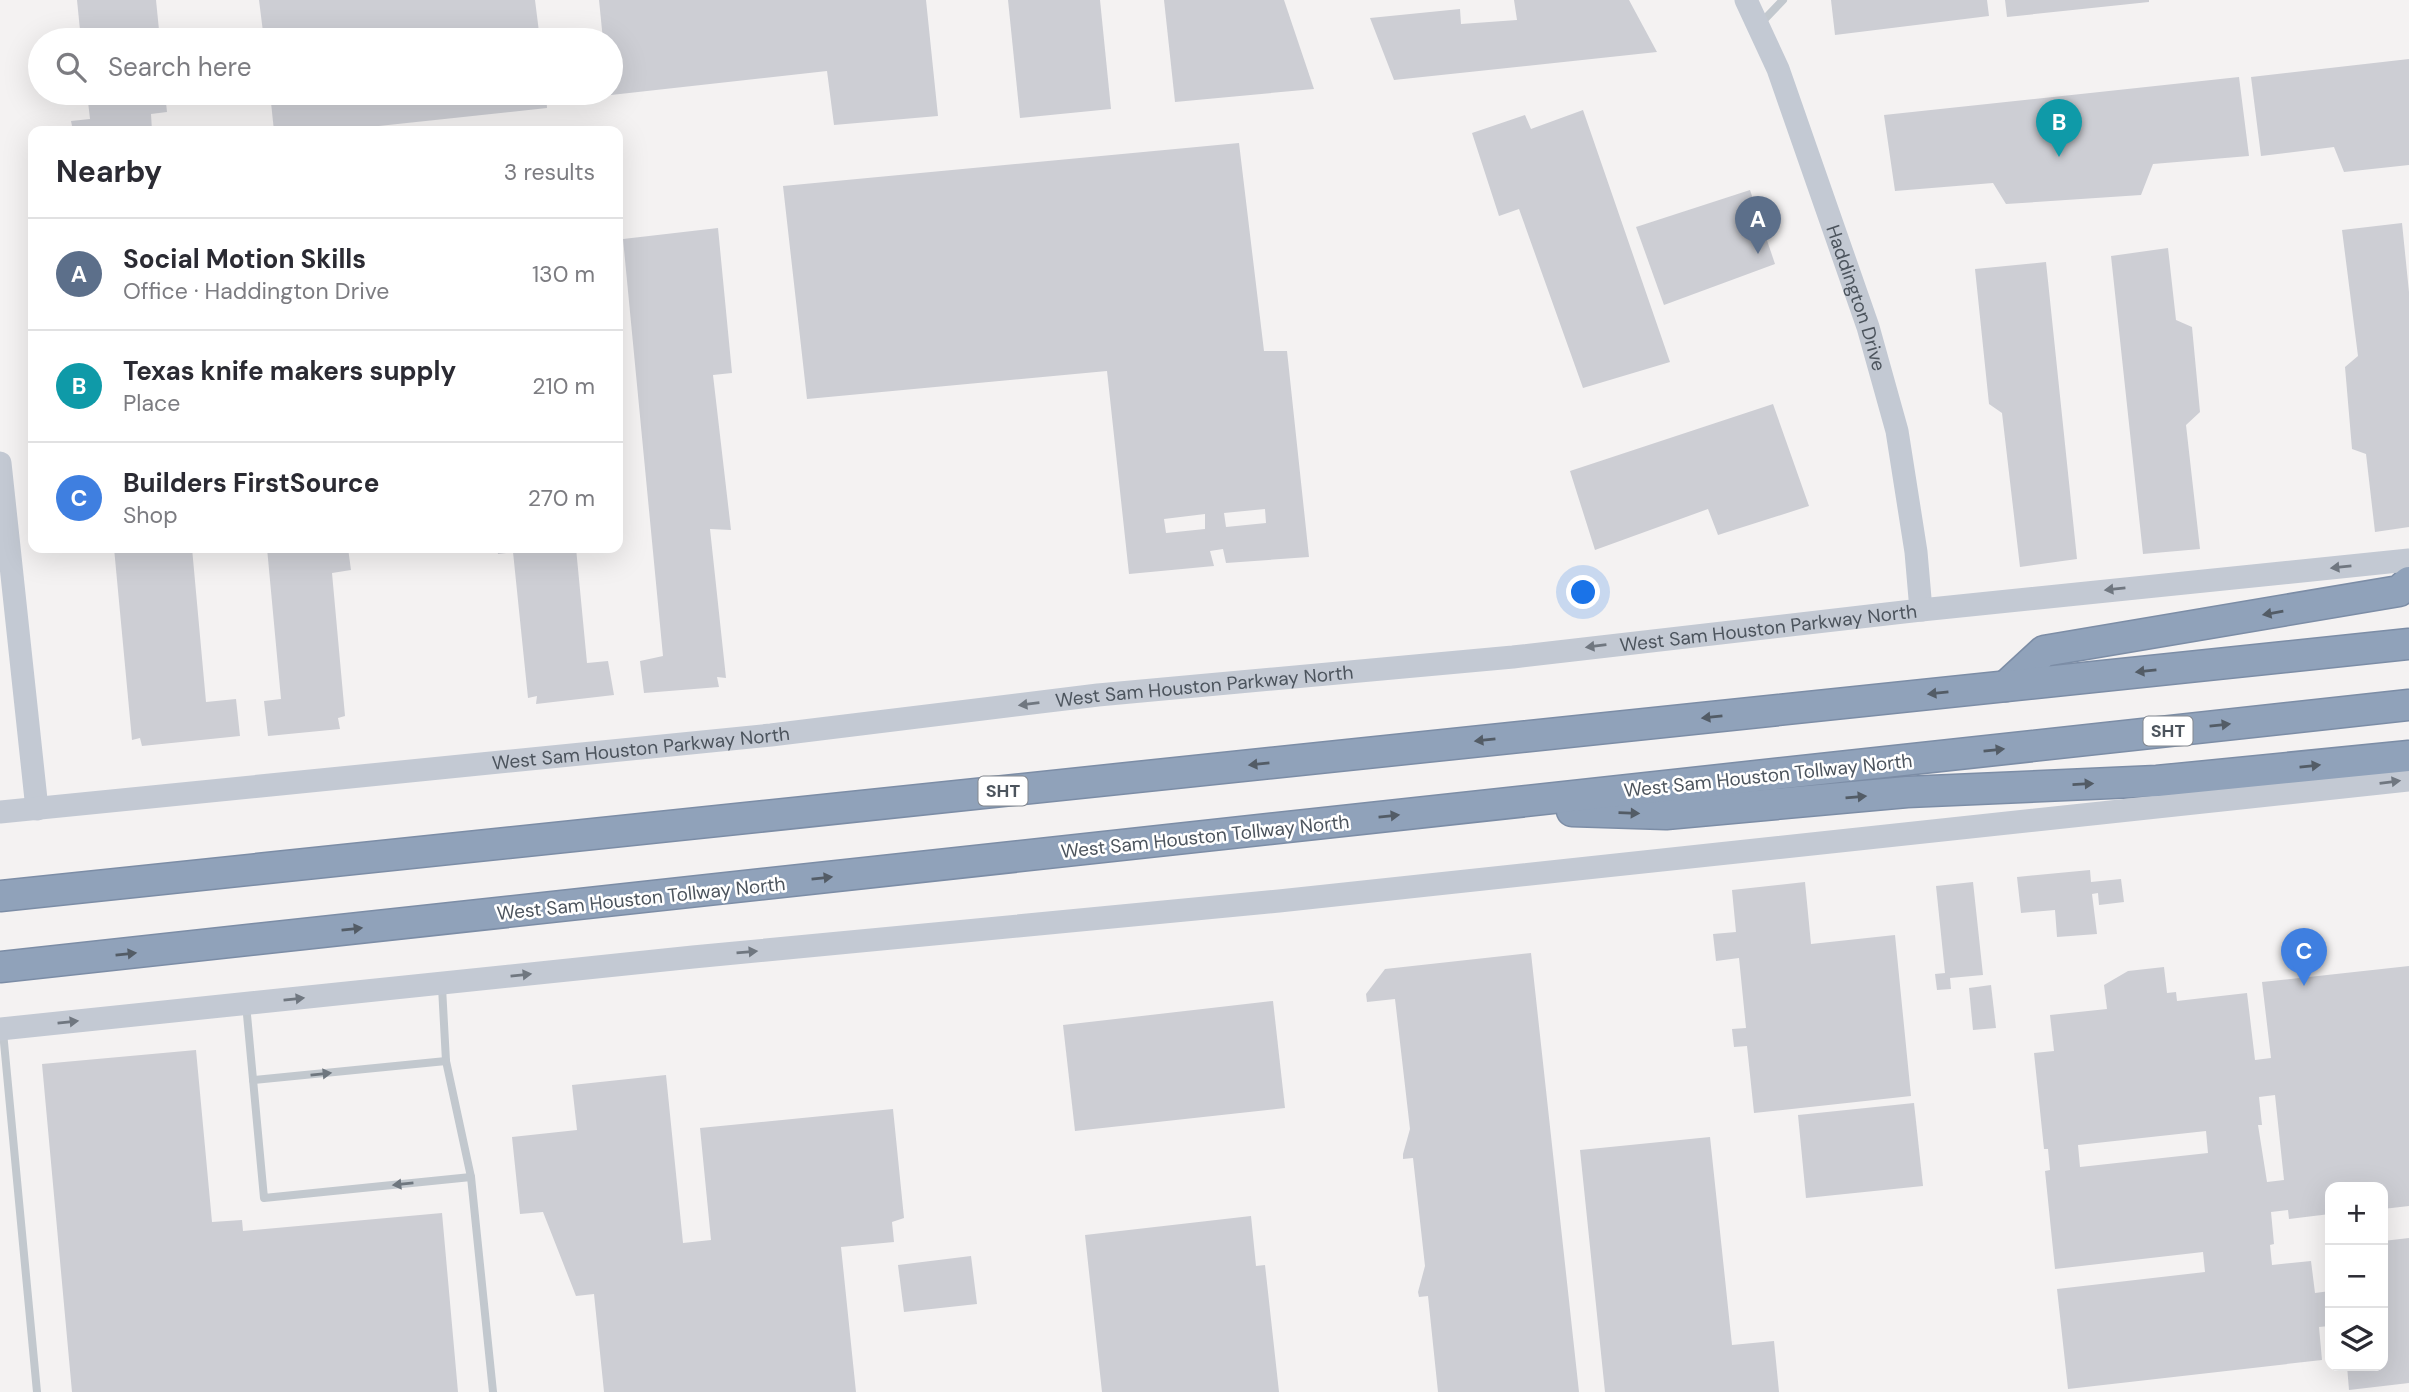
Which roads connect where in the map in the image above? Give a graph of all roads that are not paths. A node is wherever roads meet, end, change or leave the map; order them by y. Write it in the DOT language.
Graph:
graph roads {
  1 [pos="1746,0"];
  2 [pos="1783,0"];
  3 [pos="1758,26"];
  4 [pos="0,463"];
  5 [pos="2409,560"];
  6 [pos="2409,582"];
  7 [pos="1921,610"];
  8 [pos="2409,644"];
  9 [pos="2006,686"];
  10 [pos="2409,705"];
  11 [pos="2409,756"];
  12 [pos="2409,780"];
  13 [pos="1463,808"];
  14 [pos="37,809"];
  15 [pos="0,812"];
  16 [pos="0,896"];
  17 [pos="3,967"];
  18 [pos="442,984"];
  19 [pos="246,1004"];
  20 [pos="1,1029"];
  21 [pos="446,1061"];
  22 [pos="253,1080"];
  23 [pos="471,1177"];
  24 [pos="37,1392"];
  25 [pos="494,1392"];
  1 -- 3 [label="main road, Haddington Drive"];
  2 -- 3 [label="lane"];
  3 -- 7 [label="main road, Haddington Drive"];
  4 -- 14 [label="main road"];
  5 -- 7 [label="main road, West Sam Houston Parkway North, one-way"];
  6 -- 9 [label="highway, one-way"];
  7 -- 14 [label="main road, West Sam Houston Parkway North, one-way"];
  8 -- 9 [label="highway, SHT, one-way"];
  9 -- 16 [label="highway, SHT, one-way"];
  13 -- 10 [label="highway, West Sam Houston Tollway North / SHT, one-way"];
  13 -- 11 [label="highway, one-way"];
  18 -- 12 [label="main road, one-way"];
  17 -- 13 [label="highway, West Sam Houston Tollway North / SHT, one-way"];
  14 -- 15 [label="main road, West Sam Houston Parkway North"];
  19 -- 18 [label="main road, one-way"];
  18 -- 21 [label="lane"];
  20 -- 19 [label="main road, one-way"];
  19 -- 22 [label="lane"];
  20 -- 24 [label="lane"];
  22 -- 21 [label="lane, one-way"];
  21 -- 23 [label="lane"];
  23 -- 22 [label="lane, one-way"];
  23 -- 25 [label="lane"];
}
